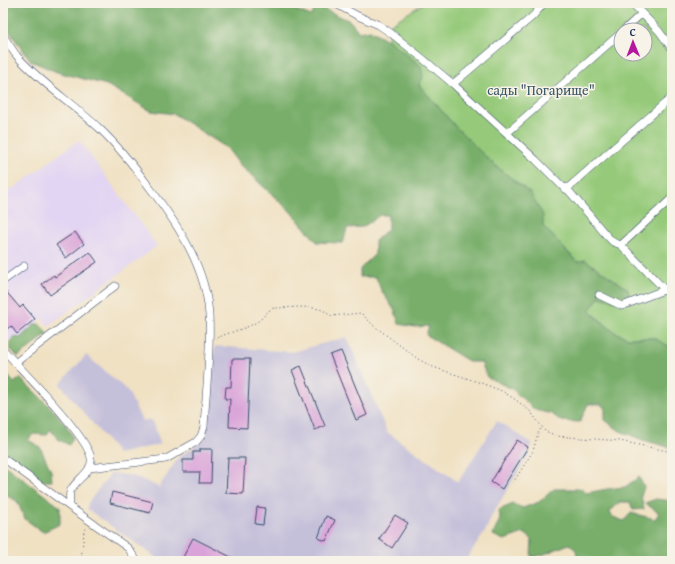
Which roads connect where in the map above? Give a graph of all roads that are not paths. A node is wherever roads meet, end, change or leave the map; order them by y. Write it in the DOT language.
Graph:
graph roads {
  1 [pos="334,3"];
  2 [pos="544,3"];
  3 [pos="632,3"];
  4 [pos="643,15"];
  5 [pos="633,22"];
  6 [pos="3,36"];
  7 [pos="613,40"];
  8 [pos="672,49"];
  9 [pos="453,84"];
  10 [pos="672,97"];
  11 [pos="507,133"];
  12 [pos="564,188"];
  13 [pos="672,198"];
  14 [pos="621,246"];
  15 [pos="24,266"];
  16 [pos="3,281"];
  17 [pos="115,286"];
  18 [pos="669,294"];
  19 [pos="599,295"];
  20 [pos="3,350"];
  21 [pos="15,363"];
  22 [pos="3,458"];
  23 [pos="89,468"];
  24 [pos="70,507"];
  25 [pos="137,561"];
  1 -- 9 [label="street"];
  2 -- 9 [label="street"];
  3 -- 4 [label="street"];
  4 -- 5 [label="street"];
  4 -- 8 [label="street"];
  6 -- 23 [label="street"];
  7 -- 11 [label="street"];
  9 -- 11 [label="street"];
  10 -- 12 [label="street"];
  11 -- 12 [label="street"];
  12 -- 14 [label="street"];
  13 -- 14 [label="street"];
  14 -- 18 [label="street"];
  15 -- 16 [label="street"];
  17 -- 21 [label="street"];
  18 -- 19 [label="street"];
  20 -- 21 [label="street"];
  21 -- 23 [label="street"];
  22 -- 24 [label="street"];
  23 -- 24 [label="street"];
  24 -- 25 [label="street"];
}
